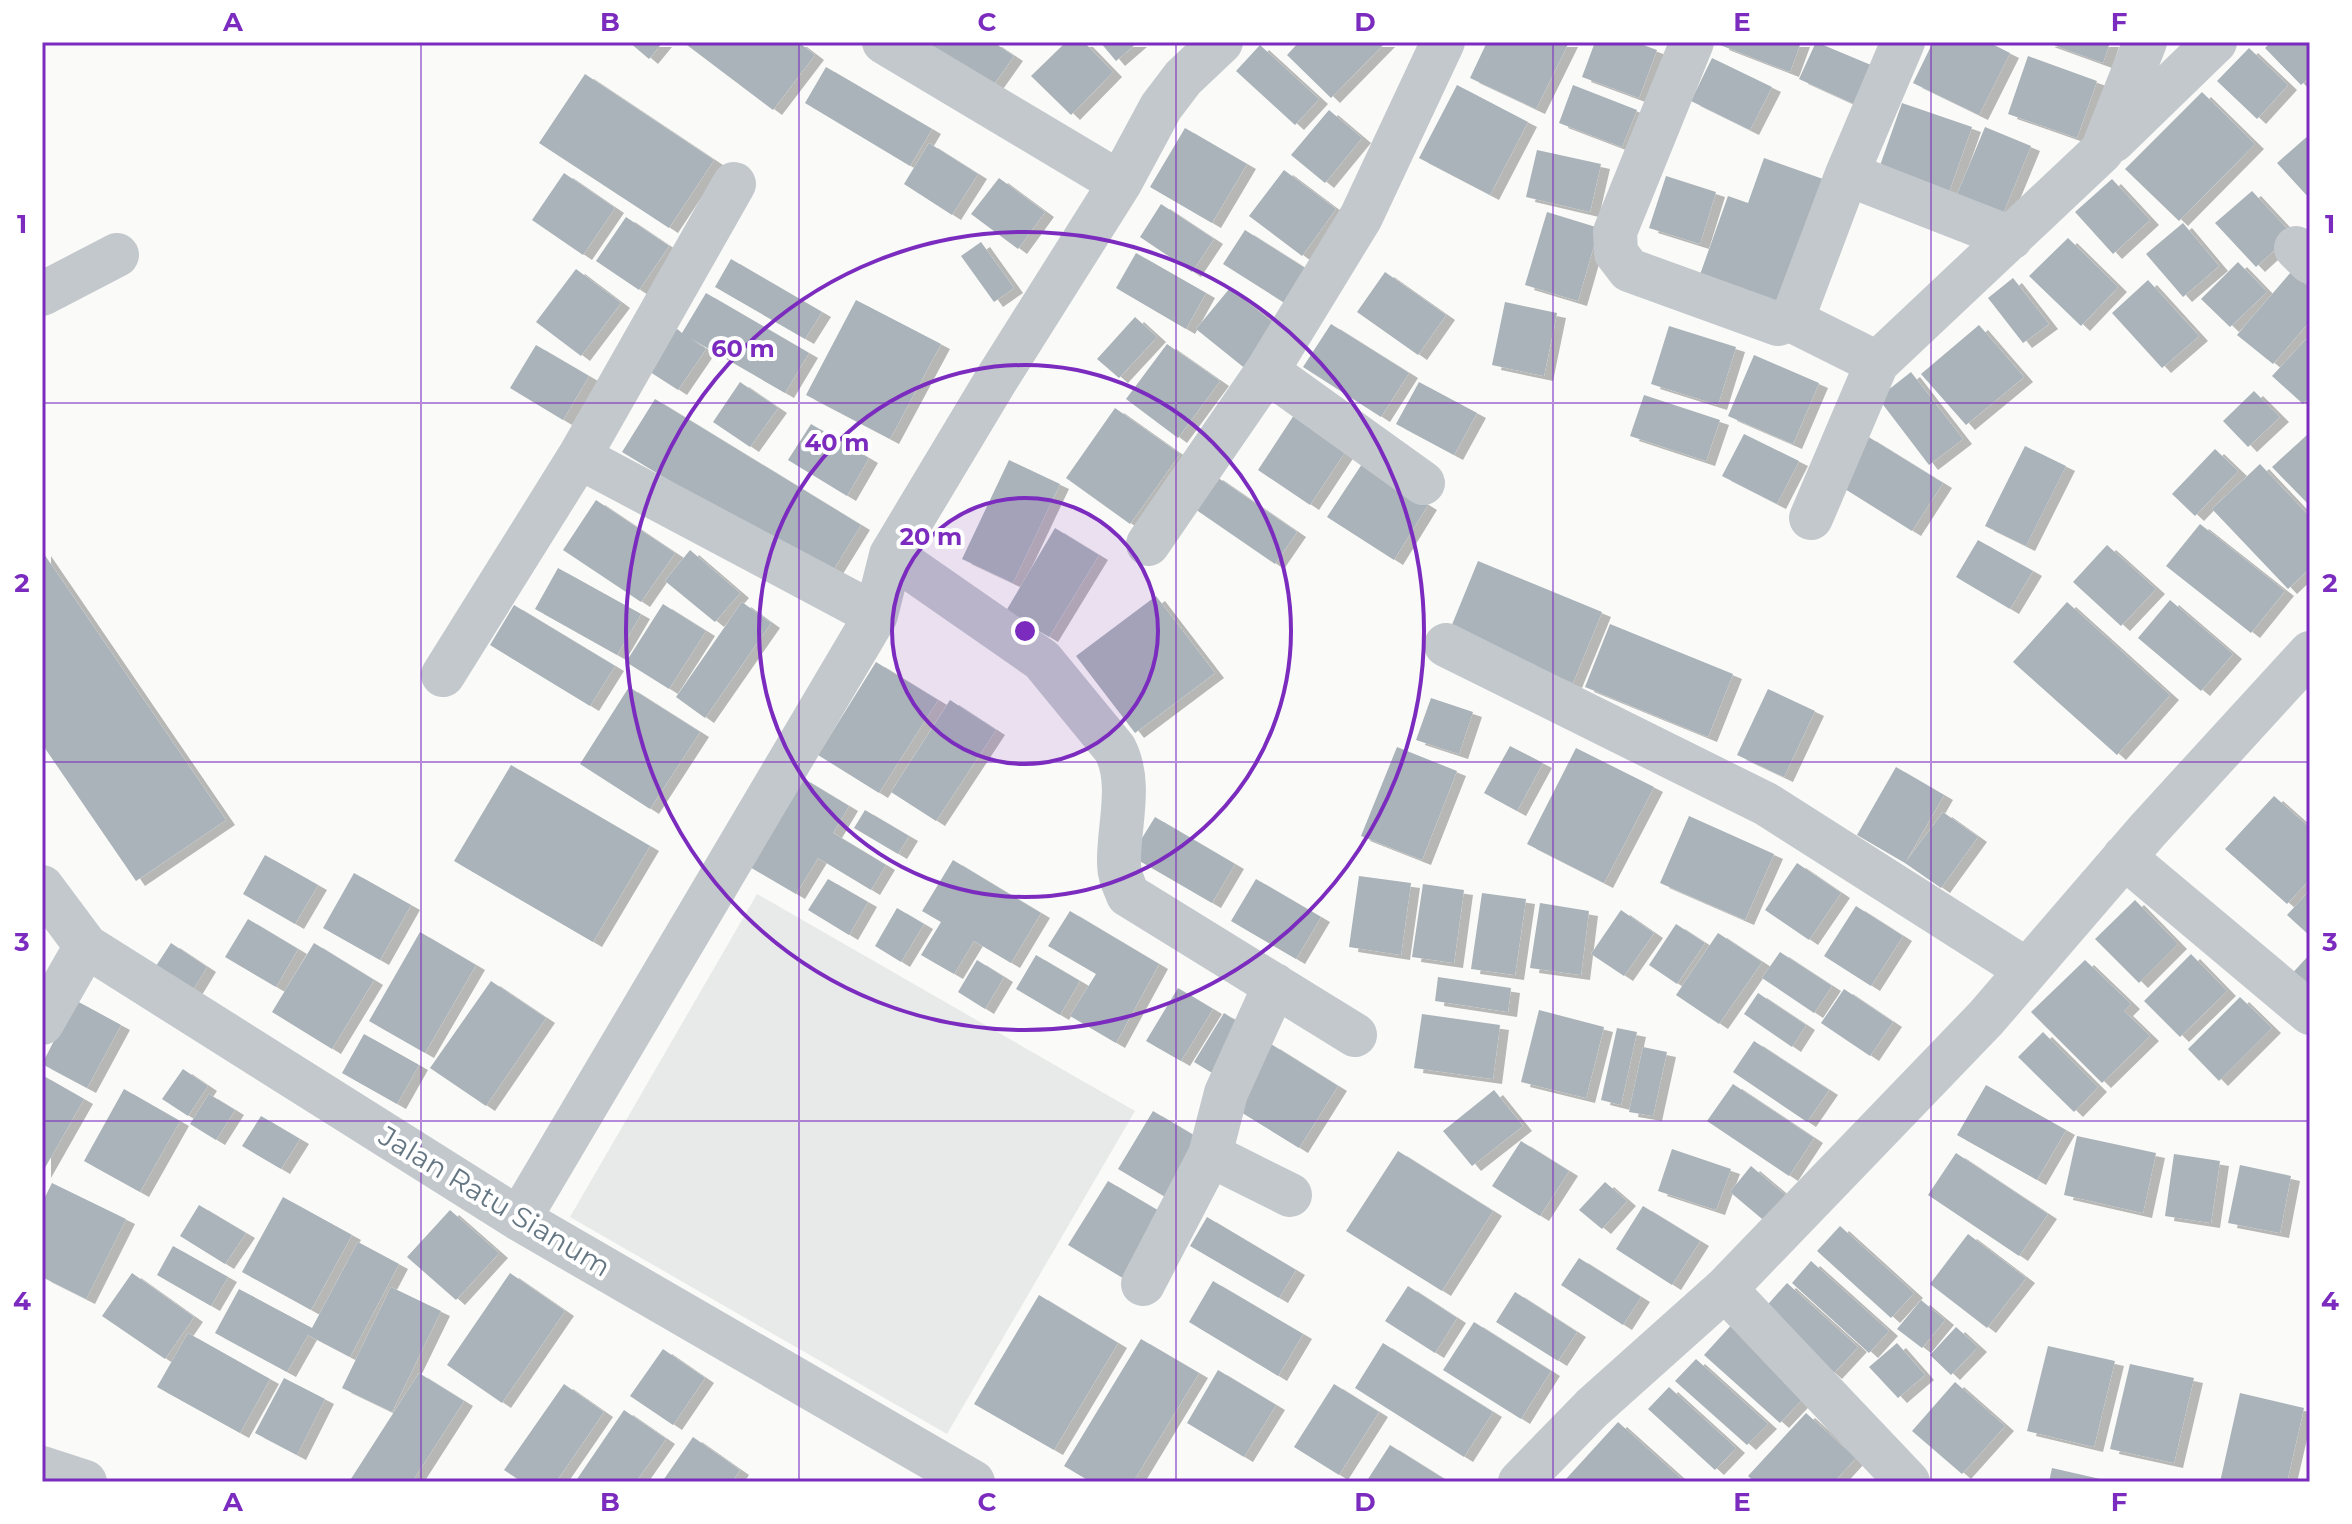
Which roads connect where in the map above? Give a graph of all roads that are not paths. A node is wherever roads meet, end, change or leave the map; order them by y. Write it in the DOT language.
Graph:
graph roads {
  1 [pos="884,42"];
  2 [pos="1221,42"];
  3 [pos="1443,42"];
  4 [pos="1692,42"];
  5 [pos="1903,42"];
  6 [pos="2145,42"];
  7 [pos="2215,42"];
  8 [pos="2102,151"];
  9 [pos="1847,174"];
  10 [pos="1120,183"];
  11 [pos="734,184"];
  12 [pos="2011,238"];
  13 [pos="117,255"];
  14 [pos="42,294"];
  15 [pos="1791,320"];
  16 [pos="1877,363"];
  17 [pos="1267,371"];
  18 [pos="579,457"];
  19 [pos="1423,483"];
  20 [pos="1811,518"];
  21 [pos="1148,544"];
  22 [pos="891,555"];
  23 [pos="876,615"];
  24 [pos="1446,645"];
  25 [pos="2310,653"];
  26 [pos="443,675"];
  27 [pos="2124,857"];
  28 [pos="42,887"];
  29 [pos="86,946"];
  30 [pos="2027,970"];
  31 [pos="1275,985"];
  32 [pos="2310,1013"];
  33 [pos="42,1023"];
  34 [pos="1355,1035"];
  35 [pos="1210,1155"];
  36 [pos="1290,1195"];
  37 [pos="519,1219"];
  38 [pos="1143,1284"];
  39 [pos="1725,1289"];
  40 [pos="42,1468"];
  41 [pos="85,1482"];
  42 [pos="973,1482"];
  43 [pos="1520,1482"];
  44 [pos="1908,1482"];
  1 -- 10 [label="street"];
  2 -- 10 [label="street"];
  3 -- 17 [label="street"];
  4 -- 15 [label="street"];
  5 -- 9 [label="street"];
  6 -- 8 [label="street"];
  7 -- 8 [label="street"];
  8 -- 12 [label="street"];
  9 -- 12 [label="street"];
  9 -- 15 [label="street"];
  10 -- 22 [label="street"];
  11 -- 18 [label="street"];
  12 -- 16 [label="street"];
  13 -- 14 [label="street"];
  15 -- 16 [label="street"];
  16 -- 20 [label="street"];
  17 -- 19 [label="street"];
  17 -- 21 [label="street"];
  18 -- 23 [label="street"];
  18 -- 26 [label="street"];
  22 -- 23 [label="street"];
  22 -- 31 [label="street"];
  23 -- 37 [label="street"];
  24 -- 30 [label="street"];
  25 -- 27 [label="street"];
  27 -- 30 [label="street"];
  27 -- 32 [label="street"];
  28 -- 29 [label="street, Jalan Ratu Sianum"];
  29 -- 33 [label="street"];
  29 -- 37 [label="street, Jalan Ratu Sianum"];
  30 -- 39 [label="street"];
  31 -- 34 [label="street"];
  31 -- 35 [label="street"];
  35 -- 36 [label="street"];
  35 -- 38 [label="street"];
  37 -- 42 [label="street, Jalan Ratu Sianum"];
  39 -- 43 [label="street"];
  39 -- 44 [label="street"];
  40 -- 41 [label="street"];
}
